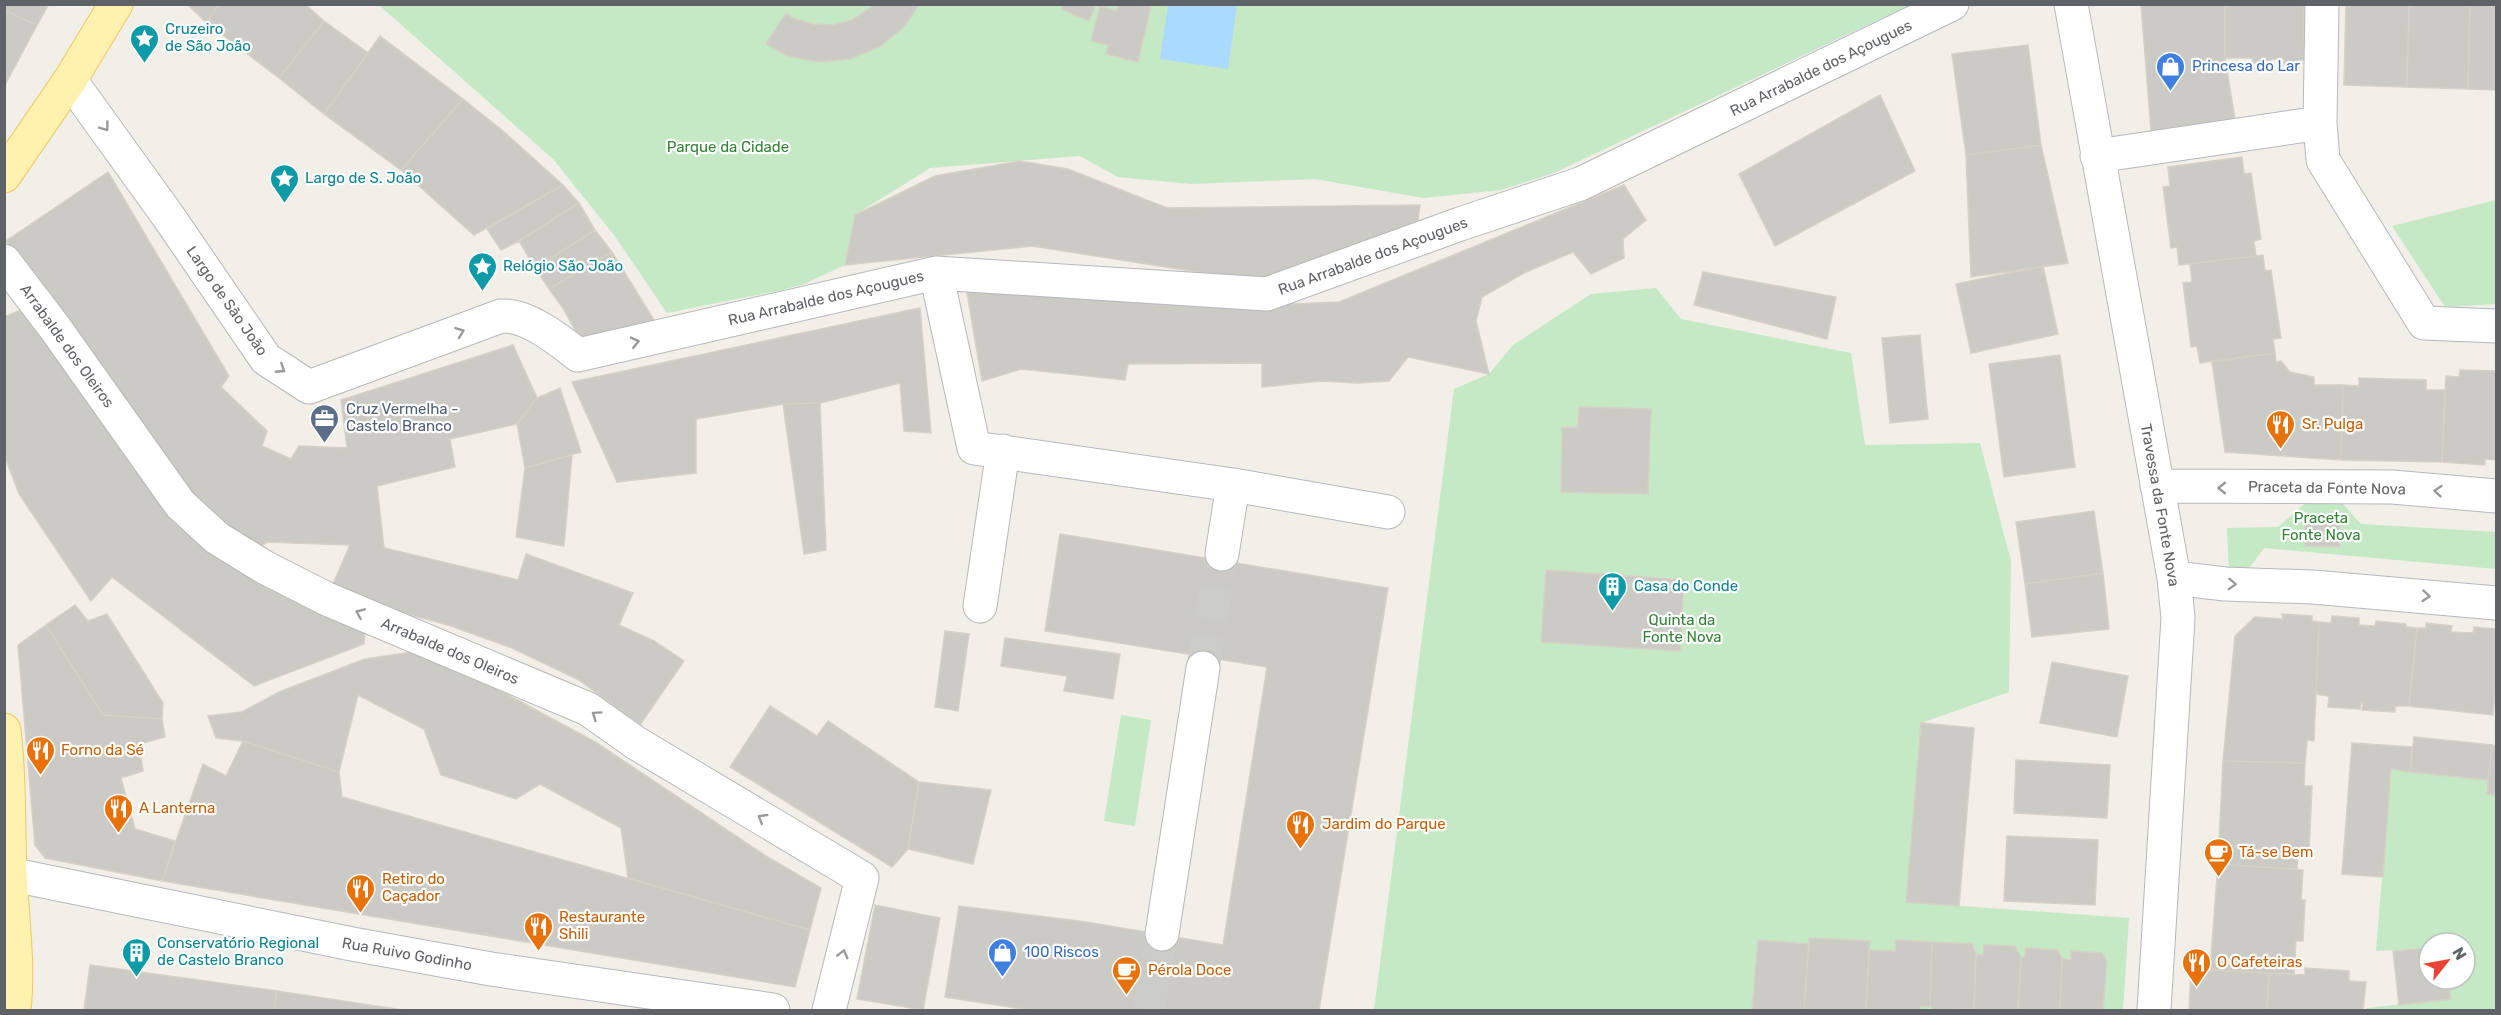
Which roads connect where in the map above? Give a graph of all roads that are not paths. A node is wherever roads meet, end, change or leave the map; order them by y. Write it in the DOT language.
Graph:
graph roads {
  1 [pos="116,4"];
  2 [pos="1952,4"];
  3 [pos="2071,4"];
  4 [pos="2322,4"];
  5 [pos="70,80"];
  6 [pos="2320,123"];
  7 [pos="2097,156"];
  8 [pos="4,176"];
  9 [pos="4,261"];
  10 [pos="936,273"];
  11 [pos="2496,326"];
  12 [pos="578,355"];
  13 [pos="1003,451"];
  14 [pos="1233,485"];
  15 [pos="2157,486"];
  16 [pos="2496,496"];
  17 [pos="1388,512"];
  18 [pos="1222,554"];
  19 [pos="2174,578"];
  20 [pos="2496,603"];
  21 [pos="980,606"];
  22 [pos="1203,668"];
  23 [pos="4,730"];
  24 [pos="7,873"];
  25 [pos="1162,934"];
  26 [pos="14,1011"];
  27 [pos="773,1011"];
  28 [pos="829,1011"];
  29 [pos="2154,1011"];
  1 -- 5 [label="main road"];
  2 -- 10 [label="street, Rua Arrabalde dos Açougues"];
  3 -- 7 [label="street, Travessa da Fonte Nova"];
  4 -- 6 [label="street"];
  5 -- 8 [label="main road"];
  5 -- 12 [label="street, Largo de São João, one-way"];
  6 -- 7 [label="street"];
  6 -- 11 [label="street"];
  7 -- 15 [label="street, Travessa da Fonte Nova"];
  28 -- 9 [label="street, Arrabalde dos Oleiros, one-way"];
  12 -- 10 [label="street, Rua Arrabalde dos Açougues, one-way"];
  10 -- 13 [label="street"];
  13 -- 14 [label="street"];
  13 -- 21 [label="street"];
  14 -- 17 [label="street"];
  14 -- 18 [label="street"];
  16 -- 15 [label="street, Praceta da Fonte Nova, one-way"];
  15 -- 19 [label="street, Travessa da Fonte Nova"];
  19 -- 20 [label="street, one-way"];
  19 -- 29 [label="street, Travessa da Fonte Nova"];
  22 -- 25 [label="street"];
  23 -- 24 [label="main road"];
  24 -- 26 [label="main road"];
  24 -- 27 [label="street, Rua Ruivo Godinho"];
}
